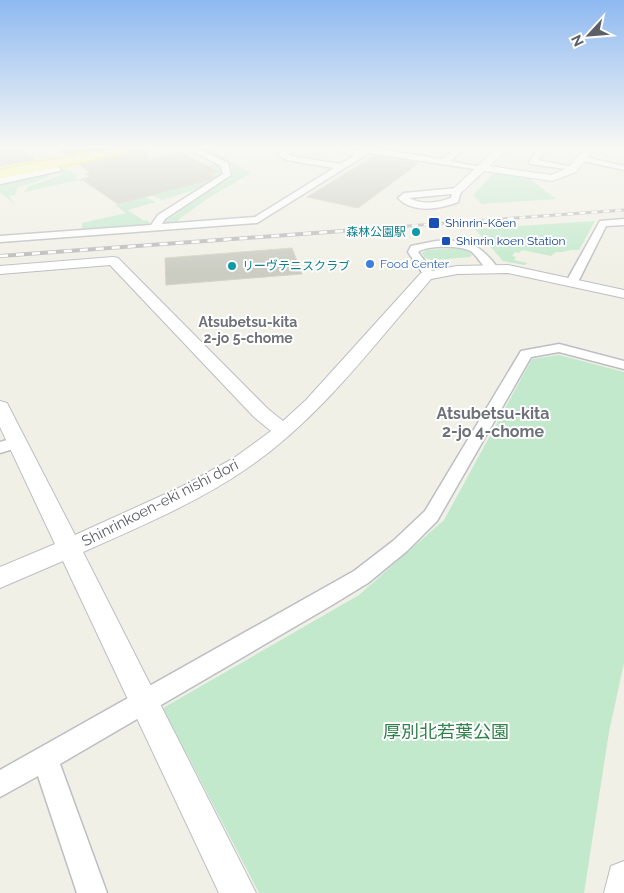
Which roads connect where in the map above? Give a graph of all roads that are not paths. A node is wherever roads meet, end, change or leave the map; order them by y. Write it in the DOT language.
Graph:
graph roads {
  1 [pos="204,190"];
  2 [pos="306,190"];
  3 [pos="457,191"];
  4 [pos="624,222"];
  5 [pos="155,227"];
  6 [pos="0,239"];
  7 [pos="492,268"];
  8 [pos="0,270"];
  9 [pos="429,275"];
  10 [pos="572,282"];
  11 [pos="624,294"];
  12 [pos="624,365"];
  13 [pos="0,407"];
  14 [pos="283,431"];
  15 [pos="9,445"];
  16 [pos="68,548"];
  17 [pos="0,578"];
  18 [pos="144,702"];
  19 [pos="45,758"];
  20 [pos="0,784"];
  21 [pos="624,879"];
  22 [pos="92,893"];
  23 [pos="238,893"];
  24 [pos="622,893"];
  1 -- 5 [label="street"];
  2 -- 5 [label="street"];
  3 -- 3 [label="street"];
  4 -- 10 [label="street"];
  5 -- 6 [label="street"];
  7 -- 9 [label="street"];
  7 -- 9 [label="street"];
  7 -- 10 [label="street"];
  8 -- 14 [label="street"];
  9 -- 14 [label="street, Shinrinkoen-eki nishi dori"];
  10 -- 11 [label="street"];
  12 -- 18 [label="street"];
  13 -- 15 [label="street"];
  14 -- 16 [label="street, Shinrinkoen-eki nishi dori"];
  15 -- 16 [label="street"];
  16 -- 17 [label="street, Shinrinkoen-eki nishi dori"];
  16 -- 18 [label="street"];
  18 -- 19 [label="street"];
  18 -- 23 [label="street"];
  19 -- 20 [label="street"];
  19 -- 22 [label="street"];
  21 -- 24 [label="street"];
}
